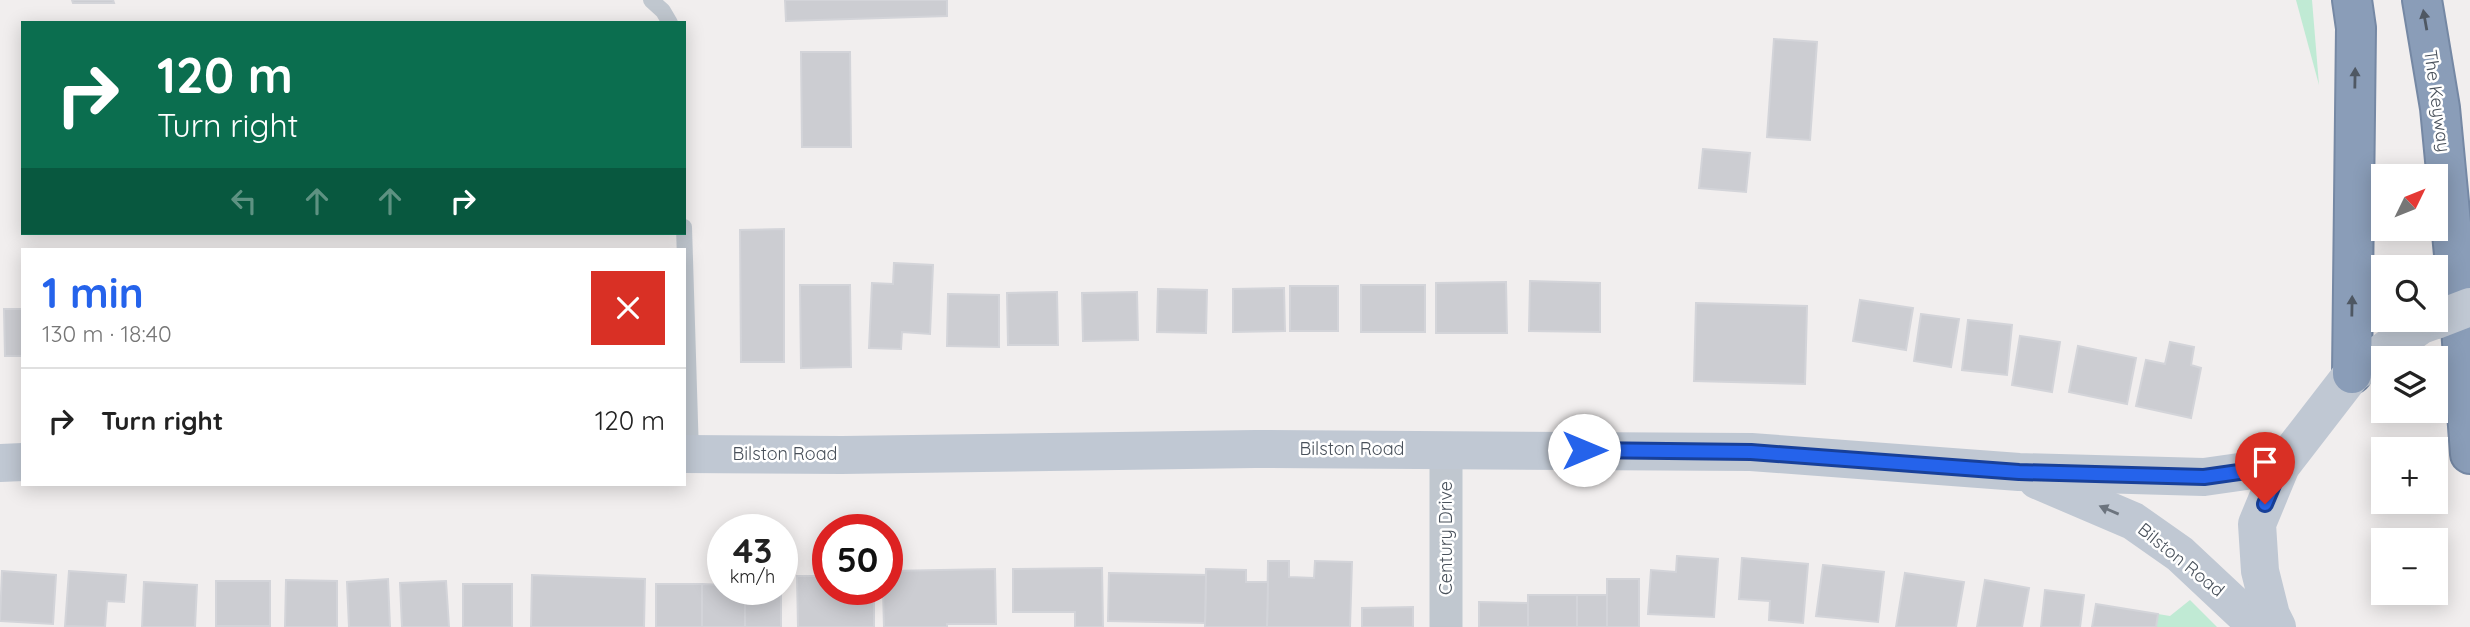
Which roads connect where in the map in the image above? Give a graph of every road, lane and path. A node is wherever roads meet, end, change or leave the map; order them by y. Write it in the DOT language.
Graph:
graph roads {
  1 [pos="651,0"];
  2 [pos="2352,0"];
  3 [pos="2422,0"];
  4 [pos="669,21"];
  5 [pos="2470,307"];
  6 [pos="2448,315"];
  7 [pos="2415,332"];
  8 [pos="2351,374"];
  9 [pos="686,378"];
  10 [pos="1446,449"];
  11 [pos="687,454"];
  12 [pos="2470,454"];
  13 [pos="21,462"];
  14 [pos="0,463"];
  15 [pos="2281,466"];
  16 [pos="2019,472"];
  17 [pos="1446,627"];
  18 [pos="2258,627"];
  19 [pos="2277,627"];
  1 -- 4 [label="lane"];
  8 -- 2 [label="highway, one-way"];
  12 -- 3 [label="highway, The Keyway, one-way"];
  5 -- 6 [label="main road, bridge"];
  7 -- 8 [label="main road"];
  8 -- 15 [label="main road"];
  9 -- 11 [label="lane"];
  10 -- 11 [label="main road, Bilston Road"];
  10 -- 16 [label="main road, Bilston Road"];
  10 -- 17 [label="street, Century Drive"];
  13 -- 14 [label="main road"];
  15 -- 16 [label="main road, Bilston Road"];
  15 -- 19 [label="main road"];
  18 -- 16 [label="main road, Bilston Road, one-way"];
}
